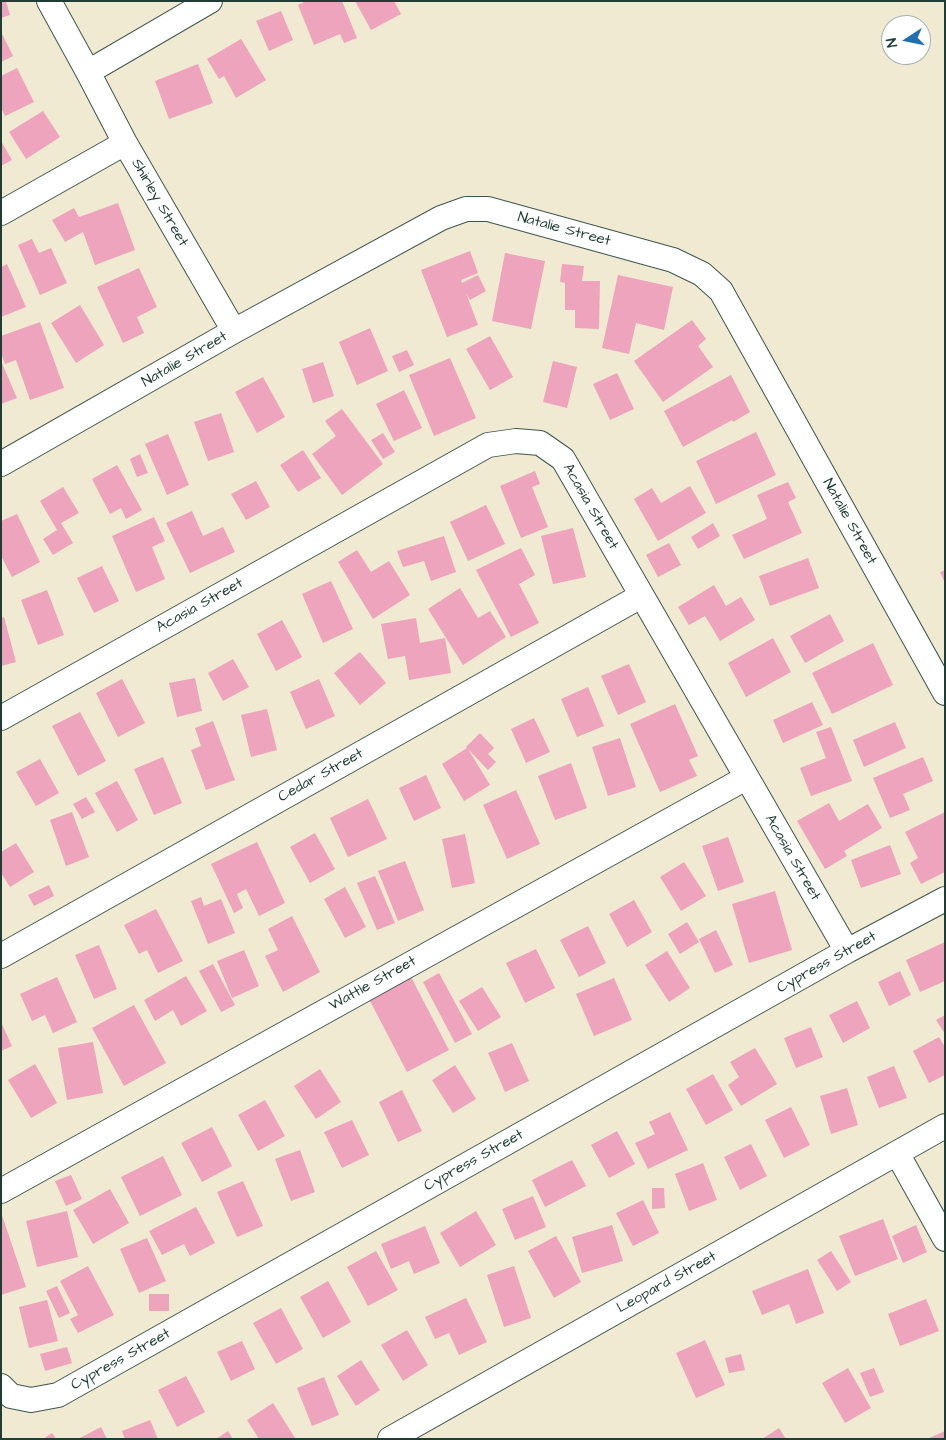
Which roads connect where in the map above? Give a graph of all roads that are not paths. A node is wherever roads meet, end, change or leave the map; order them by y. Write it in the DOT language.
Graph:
graph roads {
  1 [pos="49,1"];
  2 [pos="210,1"];
  3 [pos="88,72"];
  4 [pos="125,143"];
  5 [pos="1,213"];
  6 [pos="234,332"];
  7 [pos="1,464"];
  8 [pos="641,596"];
  9 [pos="945,693"];
  10 [pos="1,718"];
  11 [pos="746,778"];
  12 [pos="945,899"];
  13 [pos="846,952"];
  14 [pos="1,956"];
  15 [pos="945,1126"];
  16 [pos="897,1153"];
  17 [pos="1,1191"];
  18 [pos="945,1240"];
  19 [pos="1,1386"];
  20 [pos="390,1439"];
  1 -- 3 [label="street, Shirley Street"];
  2 -- 3 [label="street"];
  3 -- 4 [label="street, Shirley Street"];
  4 -- 5 [label="street"];
  4 -- 6 [label="street, Shirley Street"];
  6 -- 7 [label="street, Natalie Street"];
  6 -- 9 [label="street, Natalie Street"];
  8 -- 10 [label="street, Acasia Street"];
  8 -- 11 [label="street, Acasia Street"];
  8 -- 14 [label="street, Cedar Street"];
  11 -- 13 [label="street, Acasia Street"];
  11 -- 17 [label="street, Wattle Street"];
  12 -- 13 [label="street, Cypress Street"];
  13 -- 19 [label="street, Cypress Street"];
  15 -- 16 [label="street, Leopard Street"];
  16 -- 18 [label="street"];
  16 -- 20 [label="street, Leopard Street"];
}
